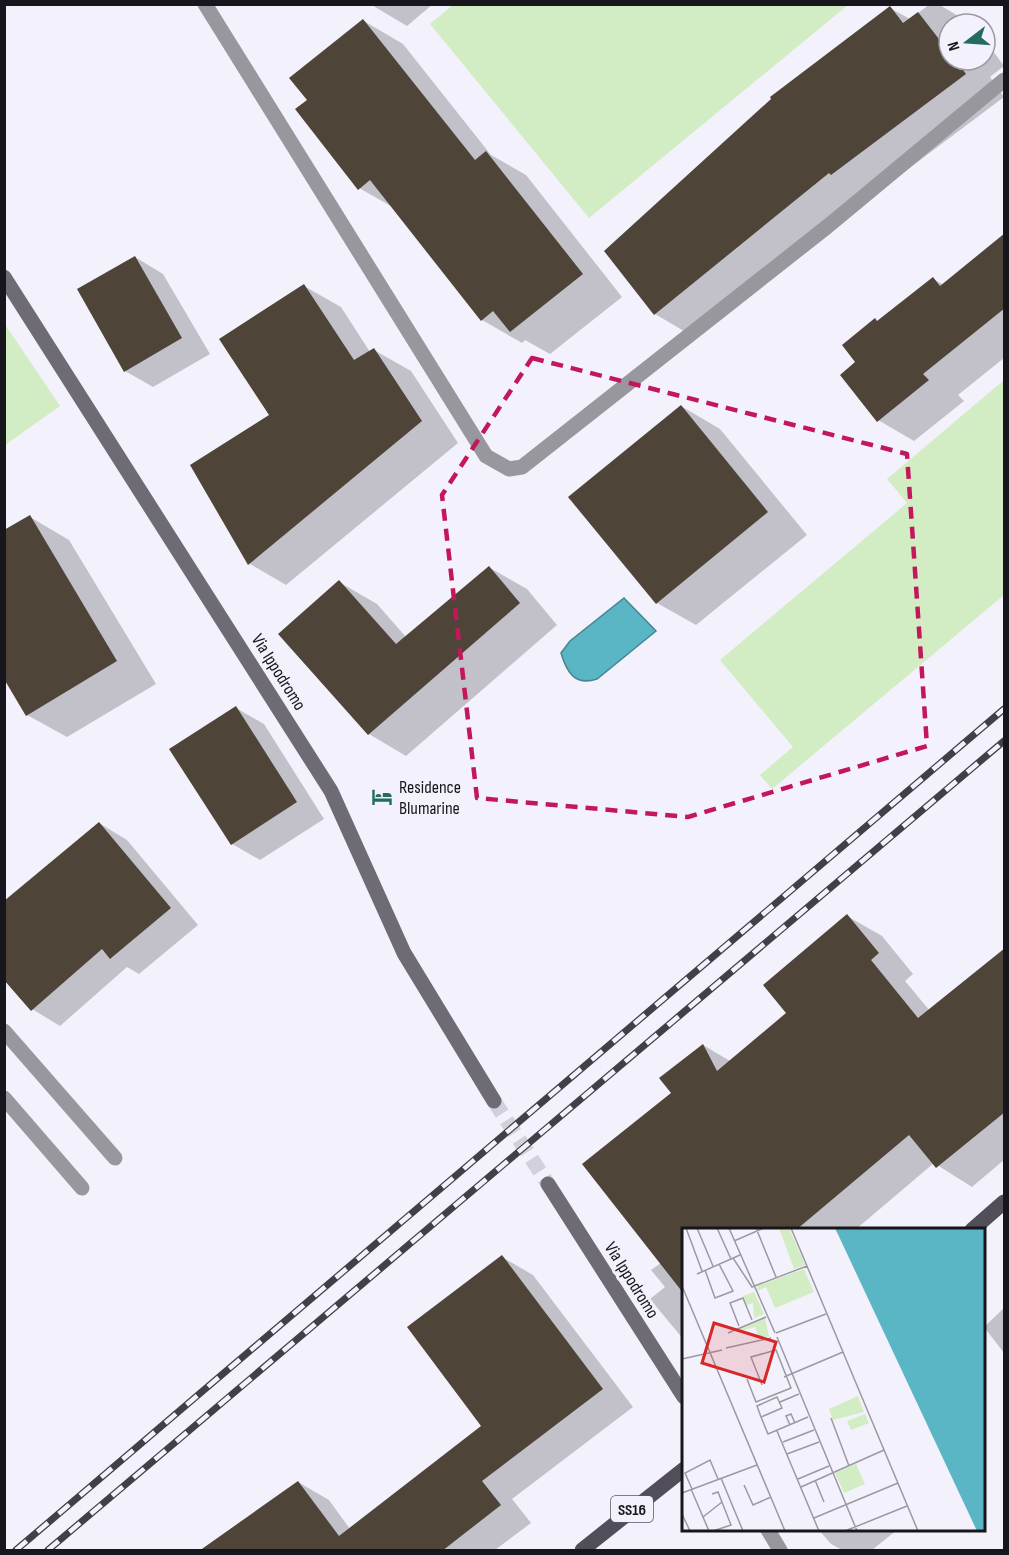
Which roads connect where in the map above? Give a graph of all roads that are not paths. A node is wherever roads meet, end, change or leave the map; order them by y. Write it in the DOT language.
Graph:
graph roads {
  1 [pos="205,4"];
  2 [pos="1005,80"];
  3 [pos="4,277"];
  4 [pos="4,1031"];
  5 [pos="4,1098"];
  6 [pos="494,1101"];
  7 [pos="115,1158"];
  8 [pos="548,1184"];
  9 [pos="81,1188"];
  10 [pos="1005,1202"];
  11 [pos="974,1228"];
  12 [pos="682,1394"];
  13 [pos="682,1471"];
  14 [pos="769,1531"];
  15 [pos="582,1551"];
  16 [pos="780,1551"];
  1 -- 2 [label="street"];
  3 -- 6 [label="street, Via Ippodromo"];
  4 -- 7 [label="street"];
  5 -- 9 [label="street"];
  8 -- 12 [label="street, Via Ippodromo"];
  10 -- 11 [label="main road"];
  13 -- 15 [label="main road, SS16"];
  14 -- 16 [label="street"];
}
